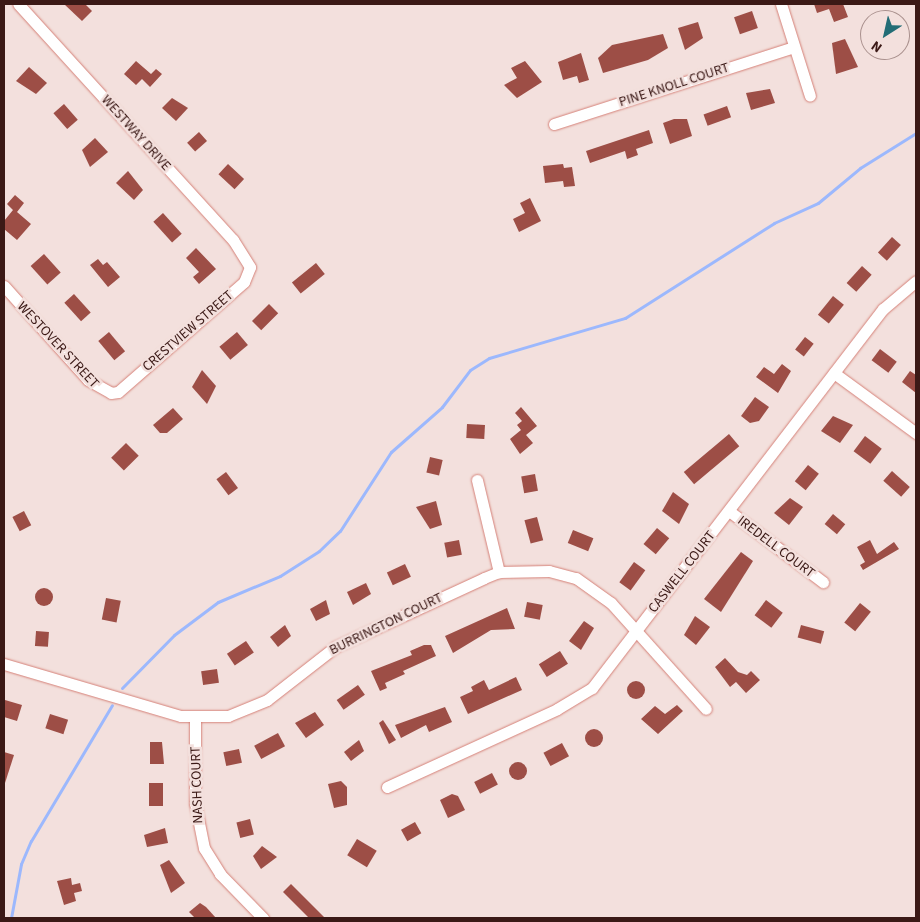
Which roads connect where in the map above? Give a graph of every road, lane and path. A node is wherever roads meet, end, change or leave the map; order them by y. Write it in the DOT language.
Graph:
graph roads {
  1 [pos="18,4"];
  2 [pos="781,4"];
  3 [pos="794,47"];
  4 [pos="810,96"];
  5 [pos="554,124"];
  6 [pos="250,266"];
  7 [pos="916,281"];
  8 [pos="4,286"];
  9 [pos="834,373"];
  10 [pos="118,392"];
  11 [pos="916,433"];
  12 [pos="477,480"];
  13 [pos="729,511"];
  14 [pos="499,572"];
  15 [pos="823,582"];
  16 [pos="636,631"];
  17 [pos="4,664"];
  18 [pos="706,709"];
  19 [pos="195,718"];
  20 [pos="387,787"];
  21 [pos="263,918"];
  1 -- 6 [label="street, WESTWAY DRIVE"];
  2 -- 3 [label="street"];
  3 -- 4 [label="street"];
  3 -- 5 [label="street, PINE KNOLL COURT"];
  6 -- 10 [label="street, CRESTVIEW STREET"];
  7 -- 9 [label="street, CASWELL COURT"];
  8 -- 10 [label="street, WESTOVER STREET"];
  9 -- 11 [label="street"];
  9 -- 13 [label="street, CASWELL COURT"];
  12 -- 14 [label="street"];
  13 -- 15 [label="street, IREDELL COURT"];
  13 -- 16 [label="street, CASWELL COURT"];
  14 -- 16 [label="street, BURRINGTON COURT"];
  14 -- 19 [label="street, BURRINGTON COURT"];
  16 -- 18 [label="street, BURRINGTON COURT"];
  16 -- 20 [label="street, CASWELL COURT"];
  17 -- 19 [label="street, BURRINGTON COURT"];
  19 -- 21 [label="street, NASH COURT"];
}
